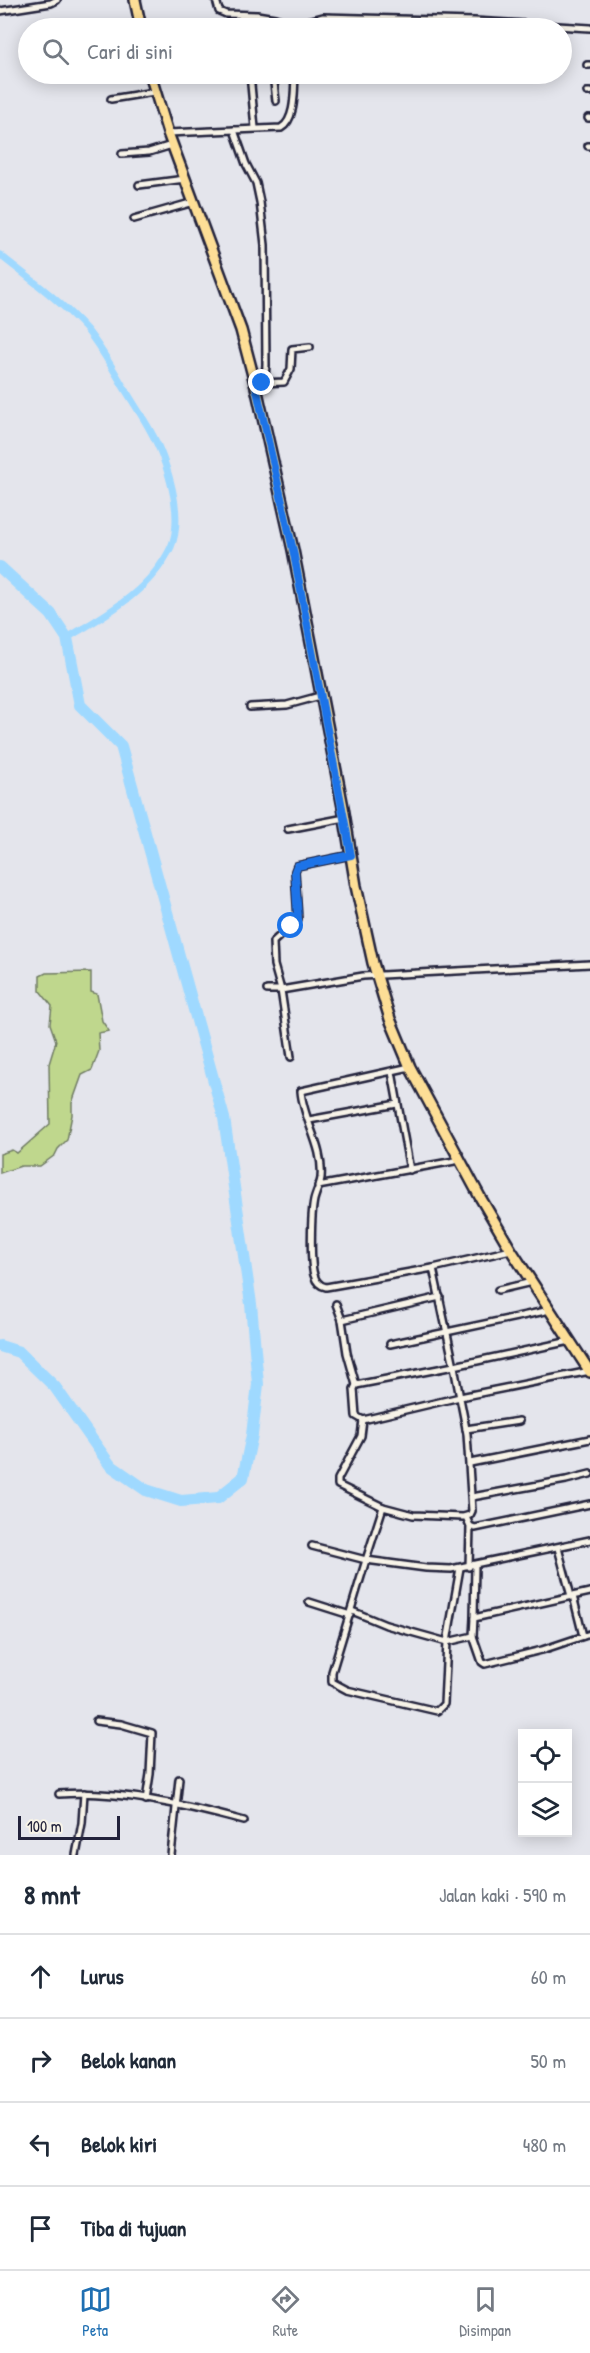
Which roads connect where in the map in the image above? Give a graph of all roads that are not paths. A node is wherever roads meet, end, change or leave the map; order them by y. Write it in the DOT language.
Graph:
graph roads {
  1 [pos="57,0"];
  2 [pos="135,0"];
  3 [pos="216,0"];
  4 [pos="0,11"];
  5 [pos="241,15"];
  6 [pos="266,17"];
  7 [pos="139,18"];
  8 [pos="241,18"];
  9 [pos="269,18"];
  10 [pos="318,18"];
  11 [pos="361,18"];
  12 [pos="572,27"];
  13 [pos="590,28"];
  14 [pos="152,84"];
  15 [pos="251,84"];
  16 [pos="274,84"];
  17 [pos="294,84"];
  18 [pos="154,92"];
  19 [pos="111,99"];
  20 [pos="276,101"];
  21 [pos="255,128"];
  22 [pos="238,129"];
  23 [pos="168,133"];
  24 [pos="172,145"];
  25 [pos="122,154"];
  26 [pos="185,178"];
  27 [pos="139,185"];
  28 [pos="194,202"];
  29 [pos="134,219"];
  30 [pos="310,347"];
  31 [pos="259,385"];
  32 [pos="321,696"];
  33 [pos="250,707"];
  34 [pos="345,818"];
  35 [pos="288,829"];
  36 [pos="351,855"];
  37 [pos="590,964"];
  38 [pos="378,976"];
  39 [pos="267,990"];
  40 [pos="281,990"];
  41 [pos="291,1057"];
  42 [pos="410,1067"];
  43 [pos="392,1072"];
  44 [pos="397,1104"];
  45 [pos="309,1120"];
  46 [pos="460,1160"];
  47 [pos="410,1170"];
  48 [pos="318,1186"];
  49 [pos="511,1250"];
  50 [pos="433,1268"];
  51 [pos="532,1282"];
  52 [pos="498,1290"];
  53 [pos="440,1297"];
  54 [pos="336,1304"];
  55 [pos="550,1310"];
  56 [pos="342,1320"];
  57 [pos="448,1332"];
  58 [pos="570,1341"];
  59 [pos="390,1344"];
  60 [pos="454,1366"];
  61 [pos="590,1371"];
  62 [pos="356,1385"];
  63 [pos="460,1397"];
  64 [pos="363,1420"];
  65 [pos="519,1421"];
  66 [pos="466,1429"];
  67 [pos="590,1439"];
  68 [pos="470,1463"];
  69 [pos="590,1474"];
  70 [pos="472,1497"];
  71 [pos="590,1504"];
  72 [pos="383,1507"];
  73 [pos="466,1517"];
  74 [pos="470,1526"];
  75 [pos="590,1540"];
  76 [pos="312,1546"];
  77 [pos="558,1548"];
  78 [pos="366,1560"];
  79 [pos="476,1565"];
  80 [pos="469,1567"];
  81 [pos="460,1568"];
  82 [pos="590,1592"];
  83 [pos="572,1596"];
  84 [pos="309,1602"];
  85 [pos="351,1613"];
  86 [pos="474,1618"];
  87 [pos="590,1634"];
  88 [pos="473,1636"];
  89 [pos="583,1636"];
  90 [pos="447,1642"];
  91 [pos="96,1721"];
  92 [pos="179,1779"];
  93 [pos="84,1793"];
  94 [pos="59,1794"];
  95 [pos="146,1800"];
  96 [pos="176,1806"];
  97 [pos="244,1821"];
  98 [pos="76,1855"];
  99 [pos="171,1855"];
  1 -- 4 [label="street"];
  2 -- 7 [label="main road"];
  3 -- 5 [label="street"];
  5 -- 6 [label="street"];
  5 -- 8 [label="street"];
  6 -- 9 [label="street"];
  10 -- 11 [label="street"];
  12 -- 13 [label="street"];
  14 -- 18 [label="main road"];
  15 -- 21 [label="street"];
  16 -- 20 [label="street"];
  17 -- 21 [label="street"];
  18 -- 19 [label="street"];
  18 -- 23 [label="main road"];
  21 -- 22 [label="street"];
  22 -- 23 [label="street"];
  22 -- 31 [label="street"];
  23 -- 24 [label="main road"];
  24 -- 25 [label="street"];
  24 -- 26 [label="main road"];
  26 -- 27 [label="street"];
  26 -- 28 [label="main road"];
  28 -- 29 [label="street"];
  28 -- 31 [label="main road"];
  30 -- 31 [label="street"];
  31 -- 32 [label="main road"];
  32 -- 33 [label="street"];
  32 -- 34 [label="main road"];
  34 -- 35 [label="street"];
  34 -- 36 [label="main road"];
  36 -- 38 [label="main road"];
  36 -- 40 [label="street"];
  37 -- 38 [label="street"];
  38 -- 40 [label="street"];
  38 -- 42 [label="main road"];
  39 -- 40 [label="street"];
  40 -- 41 [label="street"];
  42 -- 43 [label="street"];
  42 -- 46 [label="main road"];
  43 -- 44 [label="street"];
  43 -- 45 [label="street"];
  44 -- 45 [label="street"];
  44 -- 47 [label="street"];
  45 -- 48 [label="street"];
  46 -- 47 [label="street"];
  46 -- 49 [label="main road"];
  47 -- 48 [label="street"];
  48 -- 50 [label="street"];
  49 -- 50 [label="street"];
  49 -- 51 [label="main road"];
  50 -- 53 [label="street"];
  51 -- 52 [label="street"];
  51 -- 55 [label="main road"];
  53 -- 56 [label="street"];
  53 -- 57 [label="street"];
  54 -- 56 [label="street"];
  55 -- 57 [label="street"];
  55 -- 58 [label="main road"];
  56 -- 62 [label="street"];
  57 -- 59 [label="street"];
  57 -- 60 [label="street"];
  58 -- 60 [label="street"];
  58 -- 61 [label="main road"];
  60 -- 62 [label="street"];
  60 -- 63 [label="street"];
  61 -- 63 [label="street"];
  62 -- 64 [label="street"];
  63 -- 64 [label="street"];
  63 -- 66 [label="street"];
  64 -- 72 [label="street"];
  65 -- 66 [label="street"];
  66 -- 68 [label="street"];
  67 -- 68 [label="street"];
  68 -- 70 [label="street"];
  69 -- 70 [label="street"];
  70 -- 73 [label="street"];
  71 -- 74 [label="street"];
  72 -- 73 [label="street"];
  72 -- 78 [label="street"];
  73 -- 74 [label="street"];
  74 -- 80 [label="street"];
  75 -- 77 [label="street"];
  76 -- 78 [label="street"];
  77 -- 79 [label="street"];
  77 -- 83 [label="street"];
  78 -- 81 [label="street"];
  78 -- 85 [label="street"];
  79 -- 80 [label="street"];
  79 -- 86 [label="street"];
  80 -- 81 [label="street"];
  81 -- 90 [label="street"];
  82 -- 83 [label="street"];
  83 -- 86 [label="street"];
  83 -- 89 [label="street"];
  84 -- 85 [label="street"];
  85 -- 90 [label="street"];
  85 -- 90 [label="street"];
  86 -- 88 [label="street"];
  87 -- 89 [label="street"];
  88 -- 89 [label="street"];
  88 -- 90 [label="street"];
  91 -- 95 [label="street"];
  92 -- 96 [label="street"];
  93 -- 94 [label="street"];
  93 -- 95 [label="street"];
  93 -- 98 [label="street"];
  95 -- 96 [label="street"];
  96 -- 97 [label="street"];
  96 -- 99 [label="street"];
}
